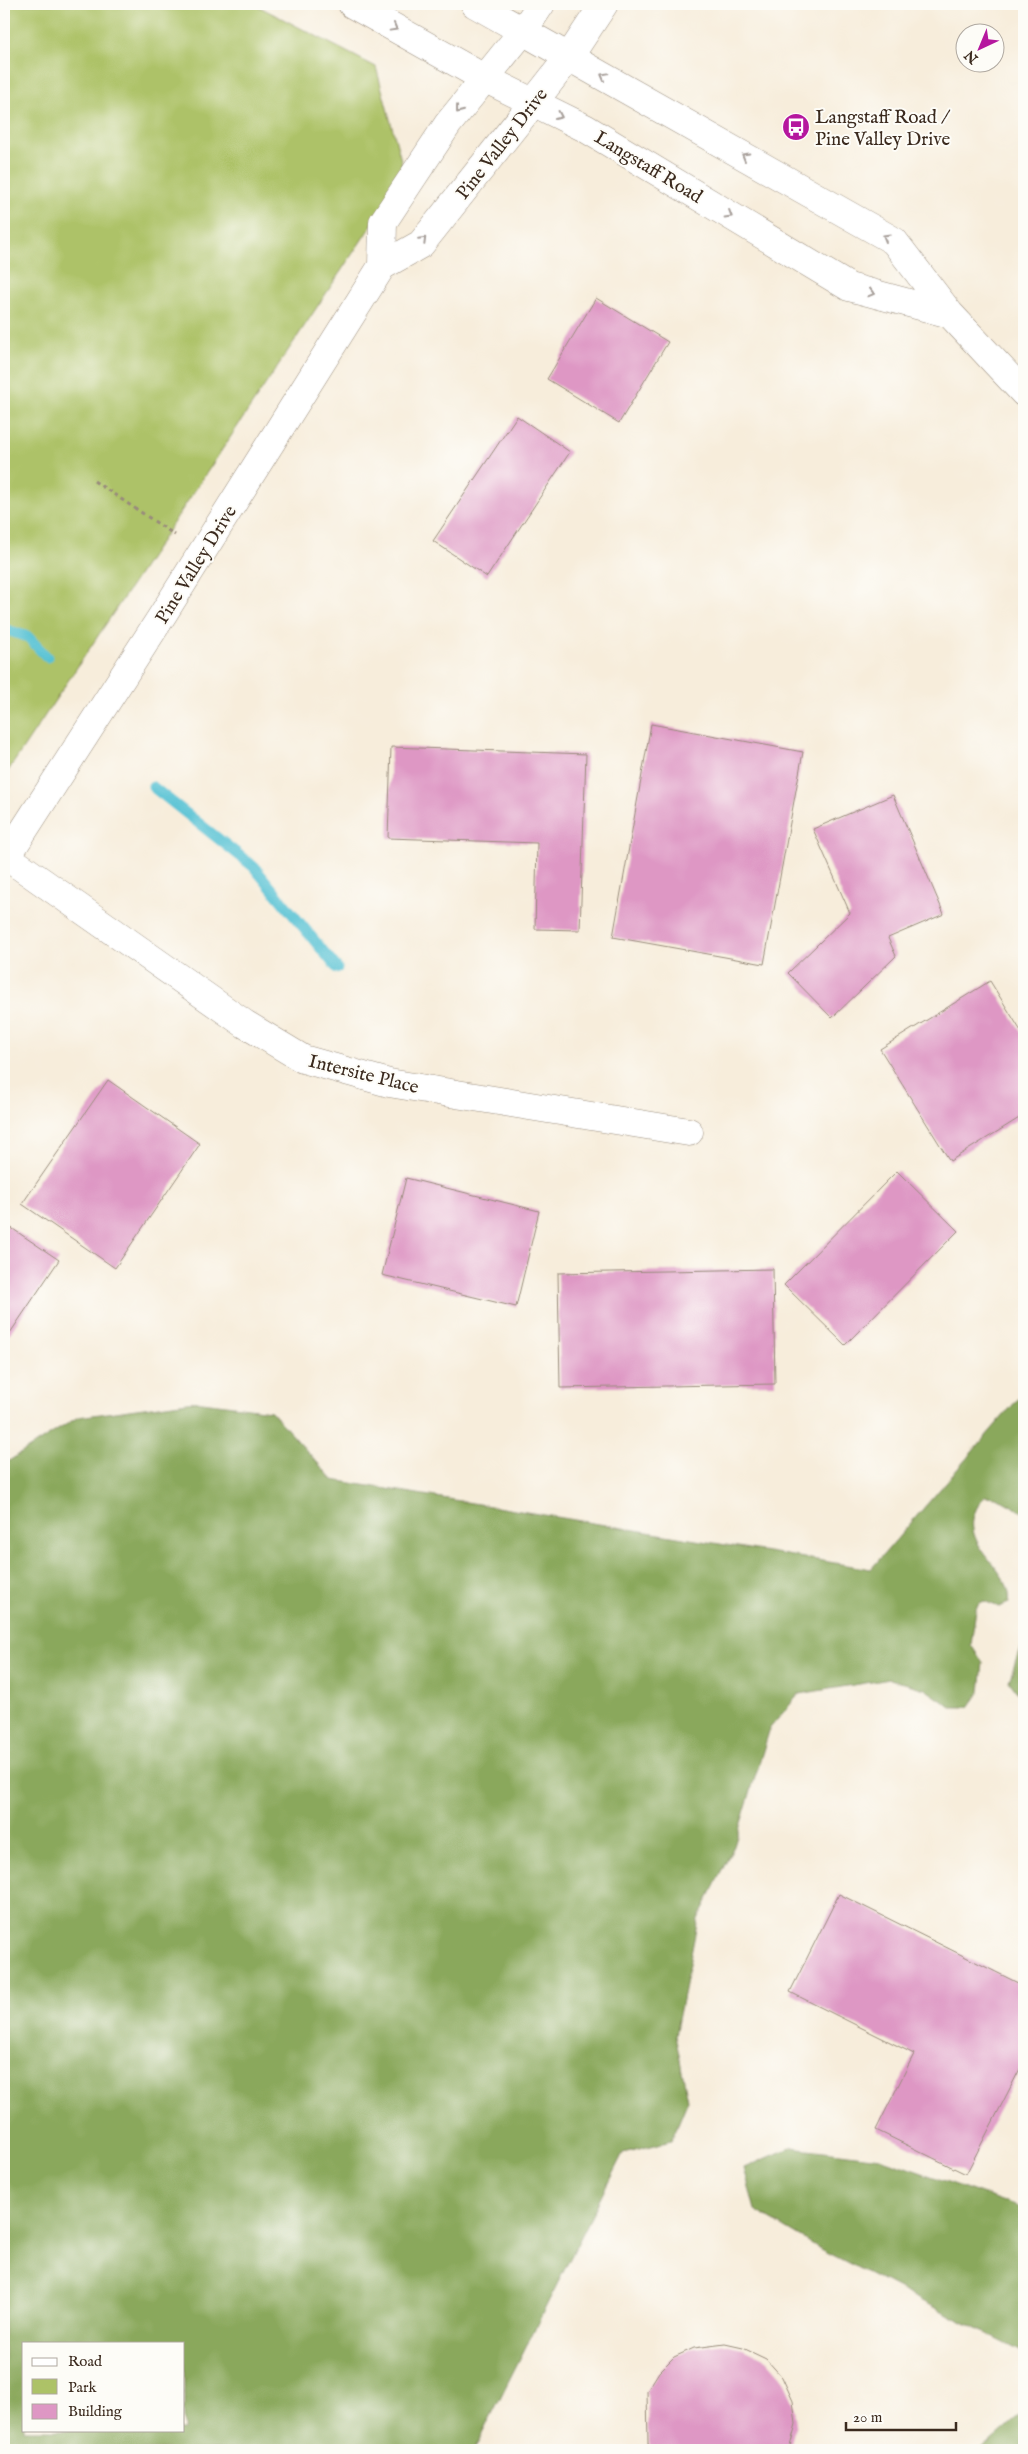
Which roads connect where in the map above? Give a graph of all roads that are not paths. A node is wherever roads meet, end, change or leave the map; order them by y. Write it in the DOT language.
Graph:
graph roads {
  1 [pos="352,4"];
  2 [pos="475,4"];
  3 [pos="541,4"];
  4 [pos="604,4"];
  5 [pos="523,31"];
  6 [pos="570,57"];
  7 [pos="484,78"];
  8 [pos="533,103"];
  9 [pos="382,266"];
  10 [pos="950,314"];
  11 [pos="1024,393"];
  12 [pos="5,859"];
  13 [pos="689,1132"];
  1 -- 7 [label="street, Langstaff Road, one-way"];
  2 -- 5 [label="street"];
  3 -- 5 [label="street"];
  4 -- 6 [label="street, Pine Valley Drive"];
  5 -- 6 [label="street"];
  5 -- 7 [label="street"];
  6 -- 8 [label="street, Pine Valley Drive"];
  10 -- 6 [label="street, one-way"];
  7 -- 8 [label="street, Langstaff Road"];
  7 -- 9 [label="street, one-way"];
  9 -- 8 [label="street, Pine Valley Drive, one-way"];
  8 -- 10 [label="street, Langstaff Road, one-way"];
  9 -- 12 [label="street, Pine Valley Drive"];
  10 -- 11 [label="street"];
  12 -- 13 [label="street, Intersite Place"];
}
